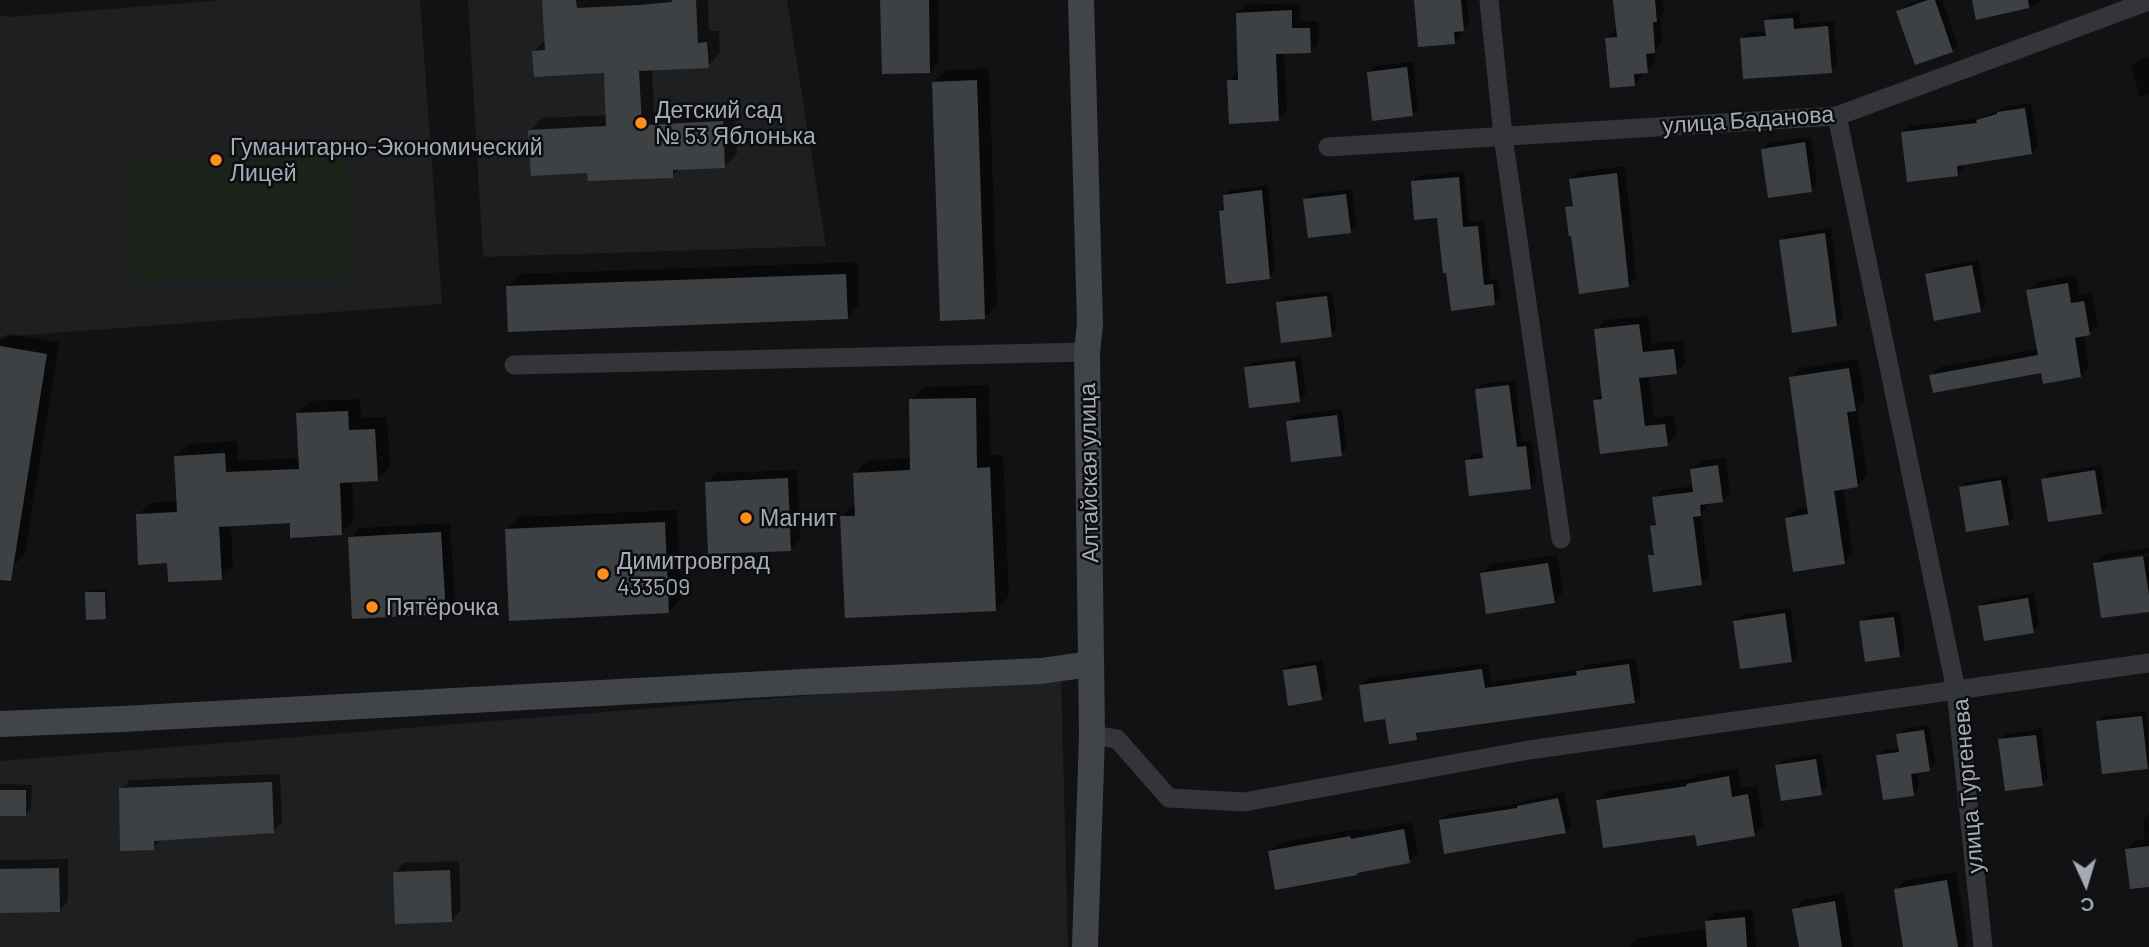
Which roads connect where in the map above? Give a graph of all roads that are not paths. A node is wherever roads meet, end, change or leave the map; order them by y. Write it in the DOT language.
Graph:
graph roads {
  1 [pos="1081,0"];
  2 [pos="1489,0"];
  3 [pos="2149,1"];
  4 [pos="1837,116"];
  5 [pos="1503,136"];
  6 [pos="1328,147"];
  7 [pos="1087,352"];
  8 [pos="514,365"];
  9 [pos="1561,539"];
  10 [pos="2149,663"];
  11 [pos="1090,664"];
  12 [pos="1956,690"];
  13 [pos="0,724"];
  14 [pos="1092,735"];
  15 [pos="1085,947"];
  16 [pos="1983,947"];
  1 -- 7 [label="street, Алтайская улица"];
  2 -- 5 [label="street"];
  3 -- 4 [label="street, улица Баданова"];
  4 -- 5 [label="street, улица Баданова"];
  4 -- 12 [label="street"];
  5 -- 6 [label="street, улица Баданова"];
  5 -- 9 [label="street"];
  7 -- 8 [label="street"];
  7 -- 11 [label="street, Алтайская улица"];
  10 -- 12 [label="street, улица Тургенева"];
  11 -- 13 [label="street"];
  11 -- 14 [label="street, Алтайская улица"];
  12 -- 14 [label="street"];
  12 -- 16 [label="street, улица Тургенева"];
  14 -- 15 [label="street, Алтайская улица"];
}
